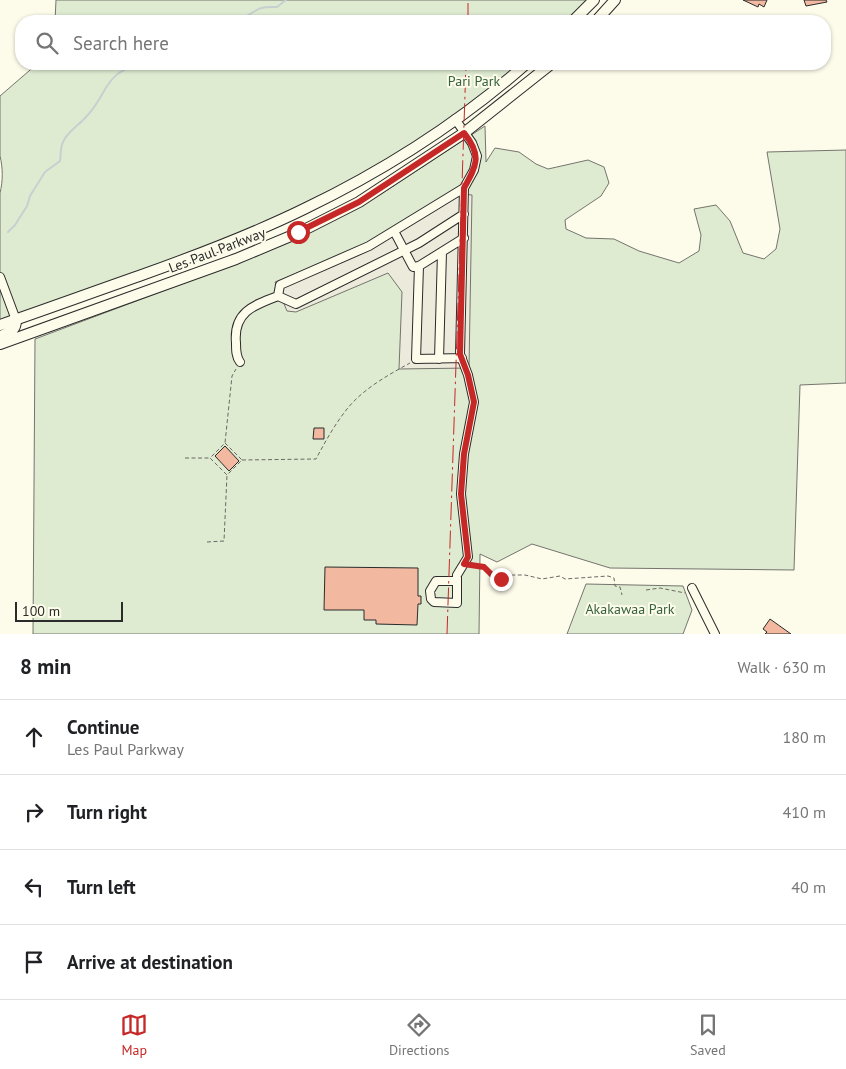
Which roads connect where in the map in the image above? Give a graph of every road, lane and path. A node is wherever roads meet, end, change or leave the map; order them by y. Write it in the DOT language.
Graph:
graph roads {
  1 [pos="594,0"];
  2 [pos="615,0"];
  3 [pos="579,15"];
  4 [pos="601,15"];
  5 [pos="518,70"];
  6 [pos="543,70"];
  7 [pos="455,119"];
  8 [pos="464,133"];
  9 [pos="464,188"];
  10 [pos="464,214"];
  11 [pos="394,231"];
  12 [pos="464,238"];
  13 [pos="404,250"];
  14 [pos="442,252"];
  15 [pos="418,266"];
  16 [pos="0,277"];
  17 [pos="278,296"];
  18 [pos="16,320"];
  19 [pos="0,325"];
  20 [pos="0,336"];
  21 [pos="0,344"];
  22 [pos="462,358"];
  23 [pos="416,359"];
  24 [pos="439,359"];
  25 [pos="240,362"];
  26 [pos="225,443"];
  27 [pos="184,458"];
  28 [pos="210,458"];
  29 [pos="242,460"];
  30 [pos="227,475"];
  31 [pos="207,542"];
  32 [pos="464,564"];
  33 [pos="457,580"];
  34 [pos="646,590"];
  35 [pos="688,590"];
  36 [pos="622,595"];
  37 [pos="715,634"];
  1 -- 3 [label="main road"];
  2 -- 4 [label="main road"];
  5 -- 7 [label="main road, Les Paul Parkway"];
  6 -- 8 [label="main road, Les Paul Parkway"];
  7 -- 8 [label="street"];
  7 -- 18 [label="main road, Les Paul Parkway"];
  8 -- 9 [label="street"];
  8 -- 21 [label="main road, Les Paul Parkway"];
  9 -- 10 [label="street"];
  9 -- 11 [label="street"];
  10 -- 12 [label="street"];
  10 -- 13 [label="street"];
  11 -- 13 [label="street"];
  11 -- 17 [label="street"];
  12 -- 14 [label="street"];
  12 -- 22 [label="street"];
  13 -- 15 [label="street"];
  13 -- 17 [label="street"];
  14 -- 15 [label="street"];
  14 -- 24 [label="street"];
  15 -- 23 [label="street"];
  16 -- 18 [label="street"];
  17 -- 25 [label="street"];
  18 -- 19 [label="main road, Les Paul Parkway"];
  18 -- 20 [label="main road"];
  22 -- 24 [label="street"];
  22 -- 32 [label="street"];
  23 -- 24 [label="street"];
  23 -- 29 [label="path"];
  25 -- 26 [label="path"];
  26 -- 28 [label="path"];
  26 -- 29 [label="path"];
  27 -- 28 [label="path"];
  28 -- 30 [label="path"];
  29 -- 30 [label="path"];
  30 -- 31 [label="path"];
  32 -- 33 [label="street"];
  32 -- 36 [label="path"];
  34 -- 35 [label="path"];
  35 -- 37 [label="street"];
}
